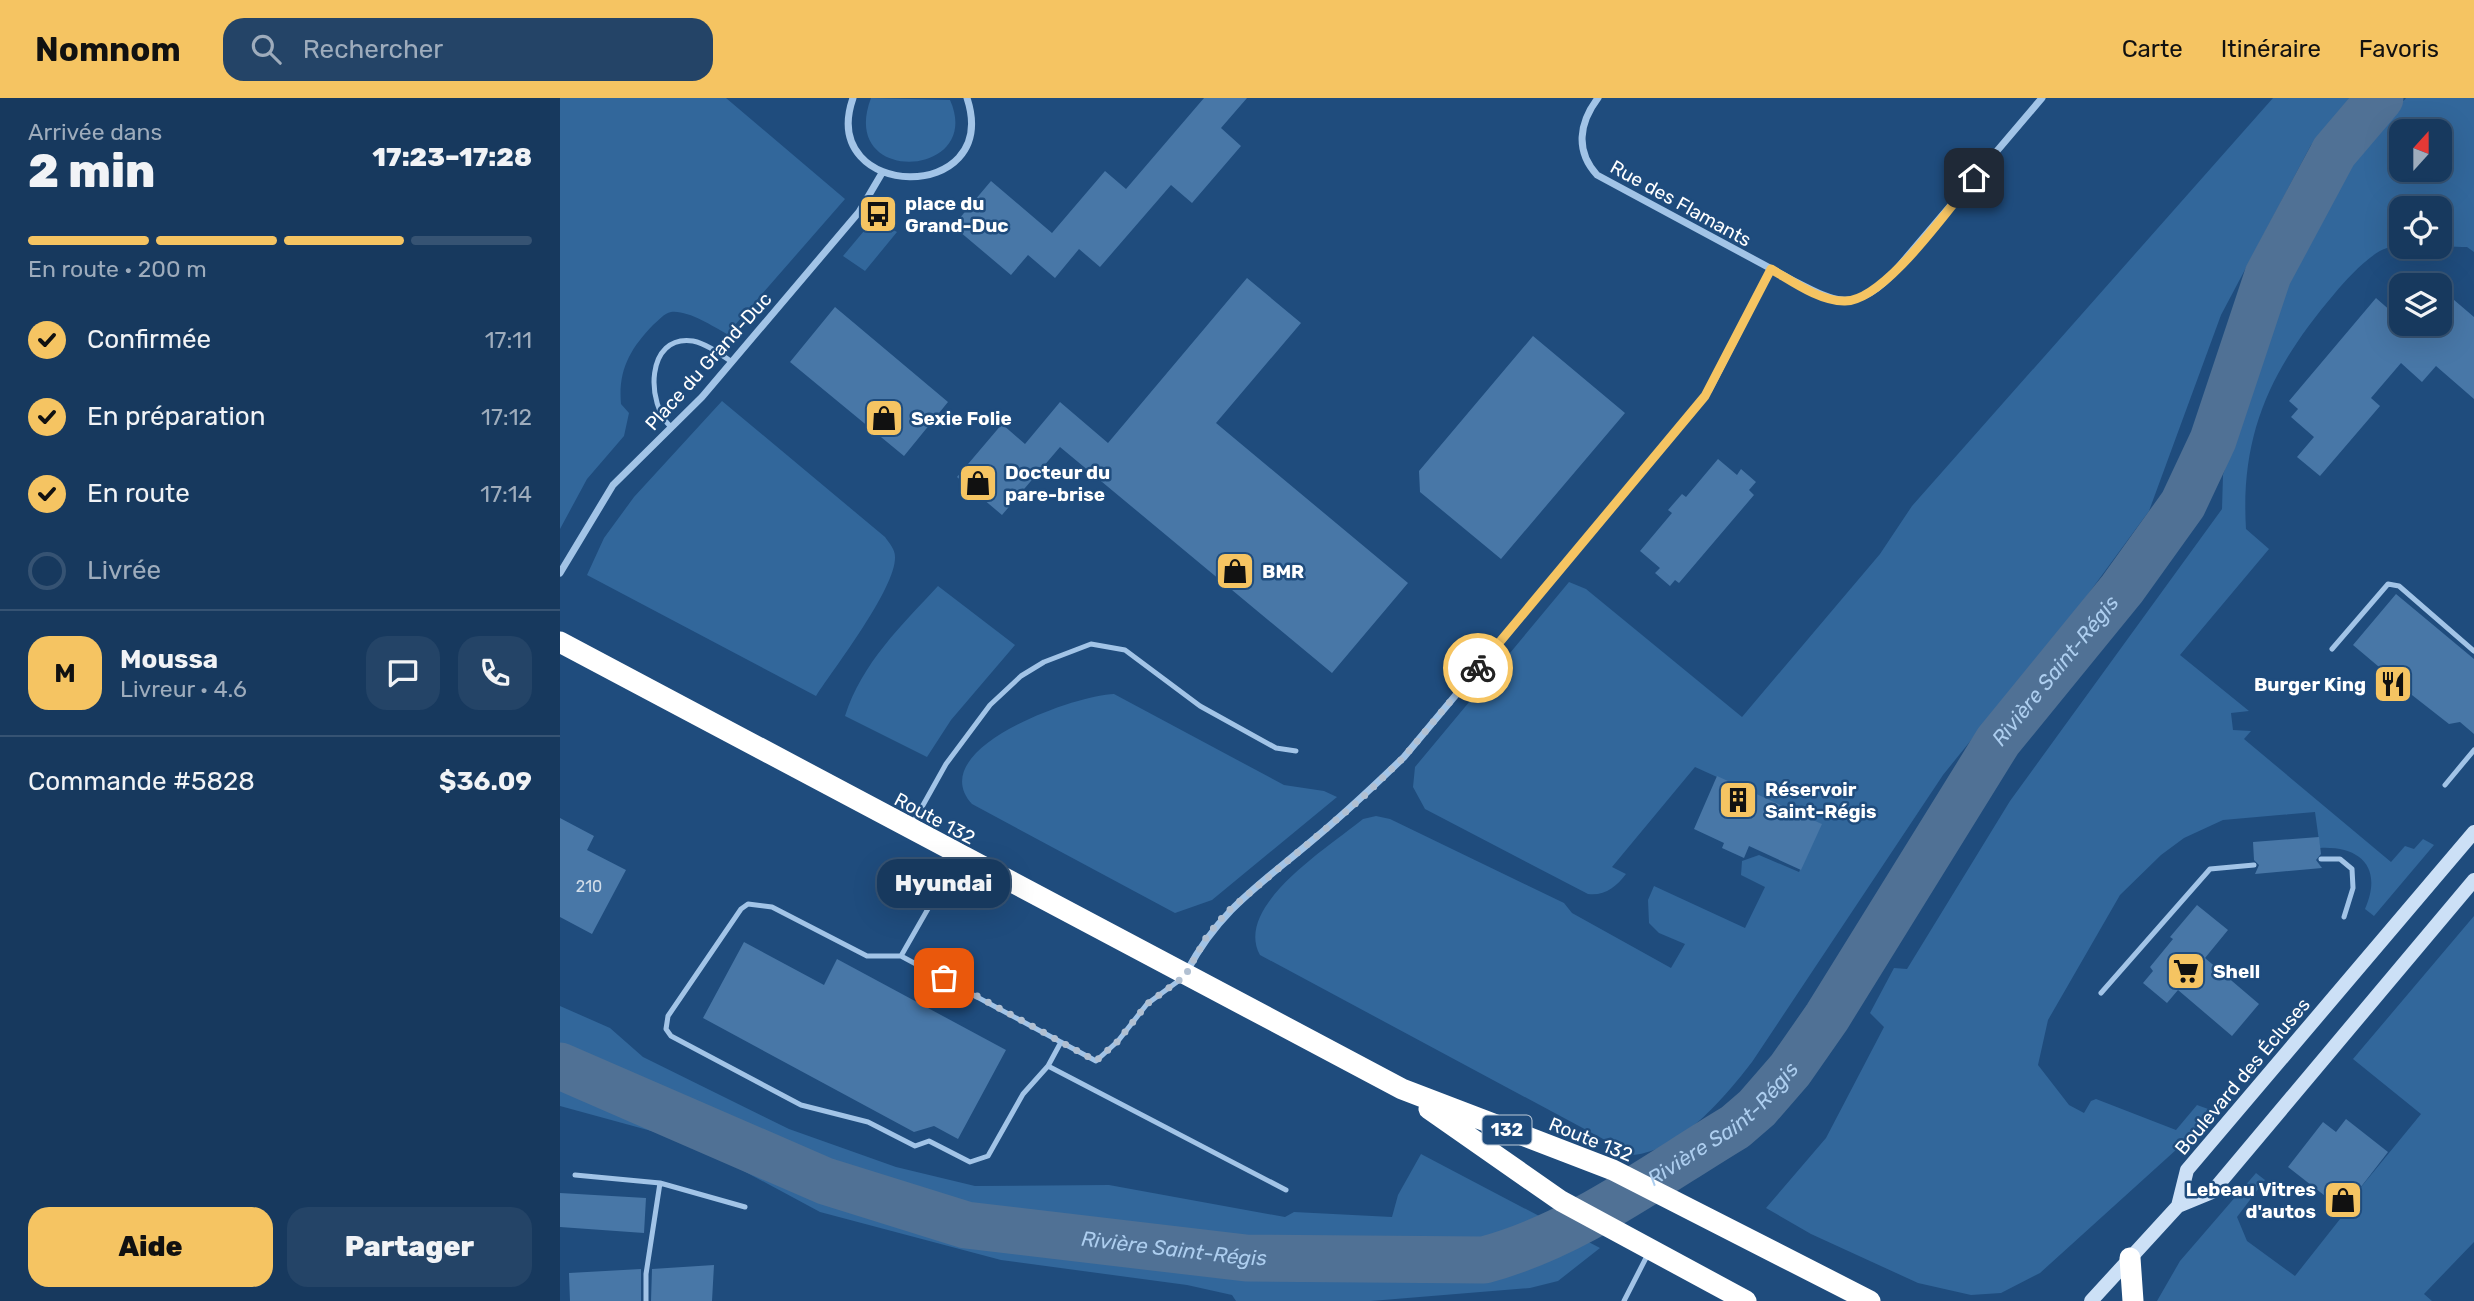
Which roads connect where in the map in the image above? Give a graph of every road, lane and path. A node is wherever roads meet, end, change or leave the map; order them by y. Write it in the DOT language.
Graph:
graph roads {
  1 [pos="853,98"];
  2 [pos="967,98"];
  3 [pos="1598,98"];
  4 [pos="2042,98"];
  5 [pos="882,173"];
  6 [pos="1771,269"];
  7 [pos="732,362"];
  8 [pos="671,427"];
  9 [pos="560,573"];
  10 [pos="560,642"];
  11 [pos="2333,649"];
  12 [pos="2474,651"];
  13 [pos="2474,750"];
  14 [pos="1296,751"];
  15 [pos="2445,785"];
  16 [pos="909,830"];
  17 [pos="2474,832"];
  18 [pos="958,856"];
  19 [pos="2321,859"];
  20 [pos="2254,865"];
  21 [pos="2474,880"];
  22 [pos="2344,917"];
  23 [pos="901,956"];
  24 [pos="1185,976"];
  25 [pos="2101,993"];
  26 [pos="1061,1042"];
  27 [pos="1048,1066"];
  28 [pos="1402,1089"];
  29 [pos="575,1175"];
  30 [pos="660,1183"];
  31 [pos="1286,1190"];
  32 [pos="2178,1206"];
  33 [pos="745,1207"];
  34 [pos="1651,1250"];
  35 [pos="2130,1258"];
  36 [pos="646,1301"];
  37 [pos="1624,1301"];
  38 [pos="1745,1301"];
  39 [pos="1870,1301"];
  40 [pos="2091,1301"];
  41 [pos="2133,1301"];
  1 -- 5 [label="street"];
  2 -- 5 [label="street"];
  3 -- 6 [label="street, Rue des Flamants"];
  4 -- 6 [label="street, Rue des Flamants"];
  5 -- 7 [label="street, Place du Grand-Duc"];
  6 -- 24 [label="street"];
  7 -- 8 [label="street, Place du Grand-Duc"];
  7 -- 8 [label="lane"];
  8 -- 9 [label="street, Place du Grand-Duc"];
  10 -- 16 [label="highway, Route 132 / 132"];
  11 -- 12 [label="lane"];
  13 -- 15 [label="lane"];
  14 -- 16 [label="lane"];
  16 -- 18 [label="highway, Route 132 / 132"];
  17 -- 32 [label="street, Boulevard des Écluses"];
  18 -- 23 [label="lane"];
  18 -- 24 [label="highway, Route 132 / 132"];
  19 -- 22 [label="lane"];
  20 -- 25 [label="lane"];
  21 -- 32 [label="street"];
  23 -- 26 [label="lane"];
  23 -- 27 [label="lane"];
  24 -- 26 [label="lane"];
  24 -- 28 [label="highway, Route 132 / 132"];
  26 -- 27 [label="lane"];
  27 -- 31 [label="lane"];
  28 -- 34 [label="highway, Route 132 / 132"];
  28 -- 39 [label="highway, Route 132 / 132"];
  29 -- 30 [label="lane"];
  30 -- 33 [label="lane"];
  30 -- 36 [label="lane"];
  32 -- 35 [label="street"];
  34 -- 37 [label="lane"];
  34 -- 38 [label="highway, Route 132 / 132"];
  35 -- 40 [label="street"];
  35 -- 41 [label="highway"];
}
